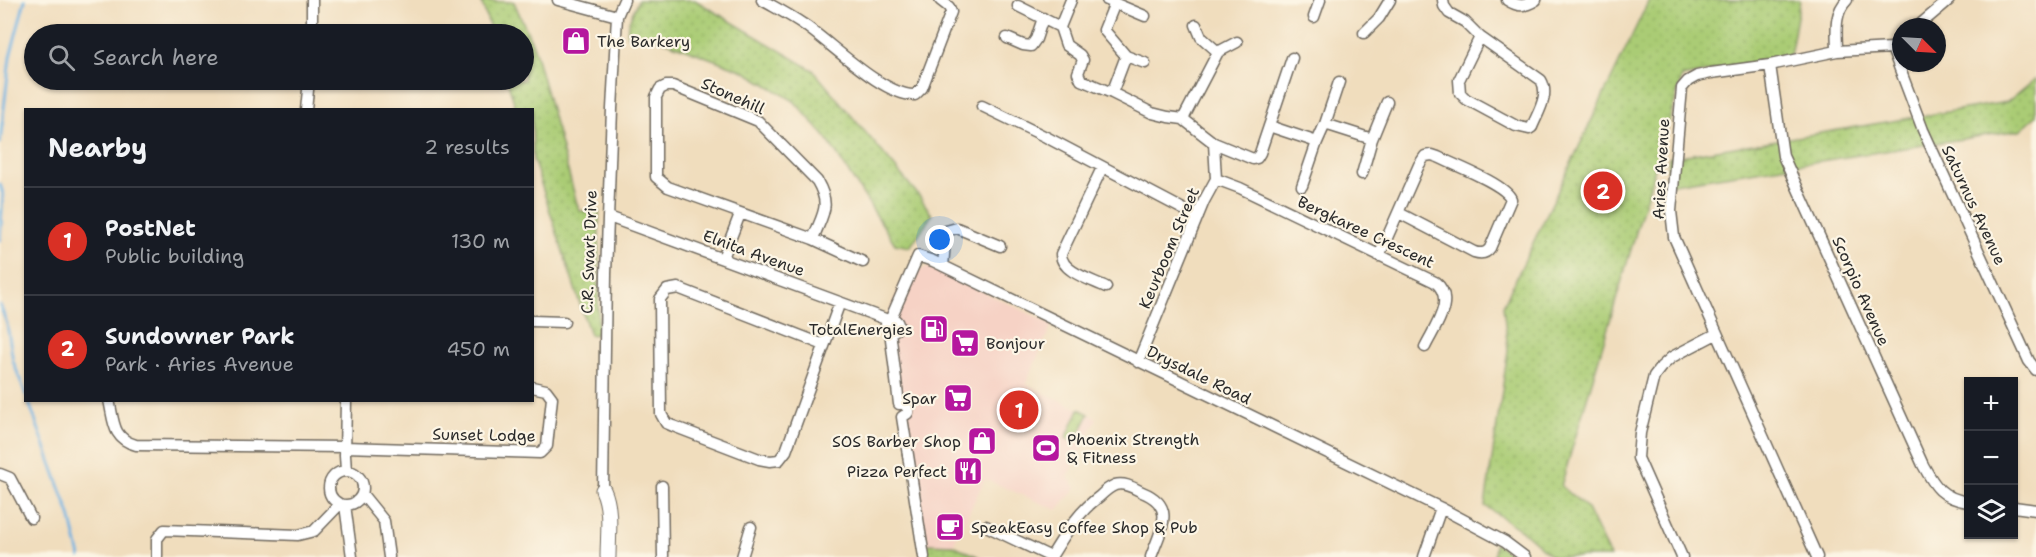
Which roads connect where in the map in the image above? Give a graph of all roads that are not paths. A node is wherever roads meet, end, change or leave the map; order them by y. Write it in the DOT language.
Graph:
graph roads {
  1 [pos="558,0"];
  2 [pos="624,0"];
  3 [pos="762,0"];
  4 [pos="940,0"];
  5 [pos="1071,0"];
  6 [pos="1320,0"];
  7 [pos="1443,0"];
  8 [pos="1508,0"];
  9 [pos="1536,0"];
  10 [pos="1847,0"];
  11 [pos="1949,0"];
  12 [pos="1387,1"];
  13 [pos="314,2"];
  14 [pos="1111,2"];
  15 [pos="1018,6"];
  16 [pos="617,16"];
  17 [pos="1145,16"];
  18 [pos="1314,16"];
  19 [pos="1043,18"];
  20 [pos="1928,18"];
  21 [pos="313,24"];
  22 [pos="1196,25"];
  23 [pos="1060,27"];
  24 [pos="1364,33"];
  25 [pos="1480,37"];
  26 [pos="1007,38"];
  27 [pos="1237,42"];
  28 [pos="1892,48"];
  29 [pos="1837,51"];
  30 [pos="1218,52"];
  31 [pos="1126,56"];
  32 [pos="1292,58"];
  33 [pos="1145,63"];
  34 [pos="1770,65"];
  35 [pos="1901,72"];
  36 [pos="1339,82"];
  37 [pos="308,90"];
  38 [pos="1112,93"];
  39 [pos="1387,102"];
  40 [pos="982,106"];
  41 [pos="306,108"];
  42 [pos="1184,119"];
  43 [pos="1325,124"];
  44 [pos="1269,126"];
  45 [pos="1372,139"];
  46 [pos="1317,142"];
  47 [pos="1214,143"];
  48 [pos="1102,168"];
  49 [pos="1362,174"];
  50 [pos="1216,179"];
  51 [pos="1302,186"];
  52 [pos="1399,213"];
  53 [pos="740,214"];
  54 [pos="609,217"];
  55 [pos="1198,218"];
  56 [pos="813,239"];
  57 [pos="1000,246"];
  58 [pos="1379,256"];
  59 [pos="723,258"];
  60 [pos="863,262"];
  61 [pos="943,266"];
  62 [pos="1106,287"];
  63 [pos="840,302"];
  64 [pos="534,321"];
  65 [pos="564,322"];
  66 [pos="890,323"];
  67 [pos="1716,334"];
  68 [pos="824,345"];
  69 [pos="1425,347"];
  70 [pos="1138,362"];
  71 [pos="2036,370"];
  72 [pos="534,387"];
  73 [pos="109,402"];
  74 [pos="346,402"];
  75 [pos="345,447"];
  76 [pos="346,471"];
  77 [pos="0,474"];
  78 [pos="662,486"];
  79 [pos="603,490"];
  80 [pos="362,494"];
  81 [pos="1964,501"];
  82 [pos="343,505"];
  83 [pos="1441,508"];
  84 [pos="2018,508"];
  85 [pos="2036,510"];
  86 [pos="32,518"];
  87 [pos="986,526"];
  88 [pos="752,527"];
  89 [pos="157,557"];
  90 [pos="352,557"];
  91 [pos="388,557"];
  92 [pos="598,557"];
  93 [pos="608,557"];
  94 [pos="663,557"];
  95 [pos="742,557"];
  96 [pos="924,557"];
  97 [pos="1051,557"];
  98 [pos="1151,557"];
  99 [pos="1424,557"];
  100 [pos="1525,557"];
  101 [pos="1682,557"];
  102 [pos="1817,557"];
  1 -- 16 [label="street"];
  2 -- 16 [label="street"];
  3 -- 4 [label="street"];
  5 -- 23 [label="street"];
  6 -- 18 [label="street"];
  7 -- 25 [label="street"];
  8 -- 9 [label="street"];
  10 -- 29 [label="street"];
  11 -- 20 [label="street"];
  12 -- 24 [label="street"];
  13 -- 21 [label="street"];
  14 -- 17 [label="street"];
  14 -- 31 [label="street"];
  15 -- 19 [label="street"];
  16 -- 54 [label="street, C.R. Swart Drive"];
  19 -- 23 [label="street"];
  19 -- 26 [label="street"];
  22 -- 30 [label="street"];
  23 -- 38 [label="street"];
  25 -- 25 [label="street"];
  27 -- 30 [label="street"];
  28 -- 29 [label="street, Aries Avenue"];
  29 -- 34 [label="street, Aries Avenue"];
  30 -- 42 [label="street"];
  31 -- 33 [label="street"];
  31 -- 38 [label="street"];
  32 -- 44 [label="street"];
  34 -- 67 [label="street, Aries Avenue"];
  34 -- 81 [label="street, Scorpio Avenue"];
  35 -- 71 [label="street, Saturnus Avenue"];
  36 -- 43 [label="street"];
  37 -- 41 [label="street"];
  38 -- 42 [label="street"];
  39 -- 45 [label="street"];
  40 -- 48 [label="street"];
  42 -- 47 [label="street"];
  43 -- 45 [label="street"];
  43 -- 46 [label="street"];
  44 -- 46 [label="street"];
  44 -- 47 [label="street"];
  45 -- 49 [label="street"];
  46 -- 51 [label="street"];
  47 -- 50 [label="street, Keurboom Street"];
  48 -- 55 [label="street"];
  48 -- 62 [label="street"];
  50 -- 55 [label="street, Keurboom Street"];
  50 -- 58 [label="street, Bergkaree Crescent"];
  52 -- 52 [label="street"];
  52 -- 58 [label="street"];
  53 -- 56 [label="street, Stonehill"];
  53 -- 56 [label="street, Stonehill"];
  53 -- 59 [label="street"];
  54 -- 59 [label="street, Elnita Avenue"];
  54 -- 79 [label="street, C.R. Swart Drive"];
  55 -- 70 [label="street, Keurboom Street"];
  56 -- 60 [label="street"];
  57 -- 61 [label="street"];
  58 -- 69 [label="street, Bergkaree Crescent"];
  59 -- 63 [label="street, Elnita Avenue"];
  61 -- 66 [label="street, Drysdale Road"];
  61 -- 70 [label="street, Drysdale Road"];
  63 -- 66 [label="street, Elnita Avenue"];
  63 -- 68 [label="street"];
  64 -- 65 [label="street"];
  66 -- 96 [label="street"];
  67 -- 101 [label="street"];
  67 -- 102 [label="street, Aries Avenue"];
  68 -- 68 [label="street"];
  70 -- 83 [label="street, Drysdale Road"];
  72 -- 75 [label="street, Sunset Lodge"];
  73 -- 75 [label="street, Sunset Lodge"];
  74 -- 75 [label="street"];
  75 -- 76 [label="street"];
  76 -- 80 [label="street"];
  76 -- 82 [label="street"];
  77 -- 86 [label="street"];
  78 -- 94 [label="street"];
  79 -- 92 [label="street, C.R. Swart Drive"];
  79 -- 93 [label="street, C.R. Swart Drive"];
  80 -- 82 [label="street"];
  80 -- 91 [label="street"];
  82 -- 89 [label="street"];
  82 -- 90 [label="street"];
  83 -- 99 [label="street"];
  83 -- 100 [label="street, Drysdale Road"];
  84 -- 85 [label="street"];
  87 -- 97 [label="street"];
  88 -- 95 [label="street"];
  97 -- 98 [label="street"];
}
